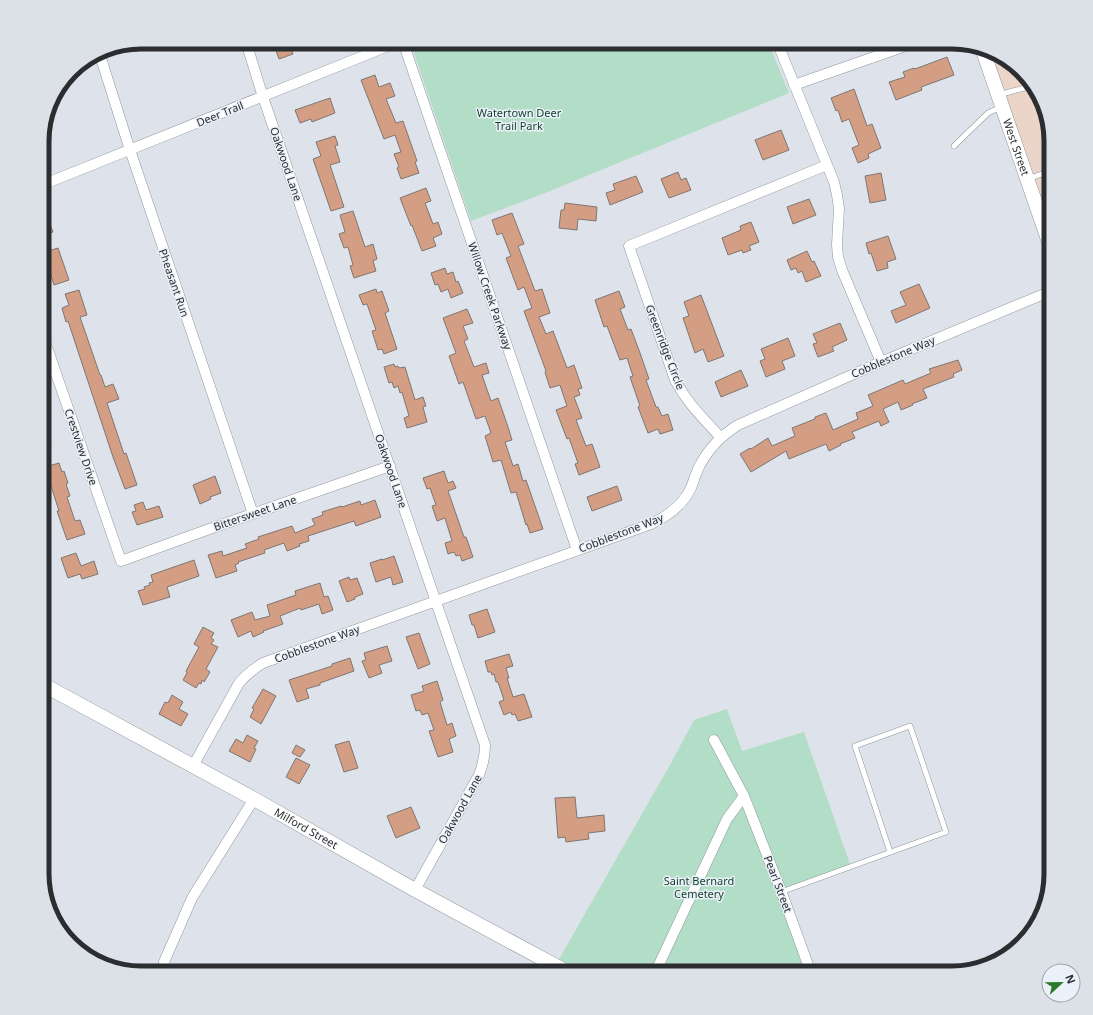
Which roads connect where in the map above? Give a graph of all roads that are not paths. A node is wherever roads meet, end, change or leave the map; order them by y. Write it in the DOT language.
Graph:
graph roads {
  1 [pos="248,49"];
  2 [pos="381,49"];
  3 [pos="405,49"];
  4 [pos="780,49"];
  5 [pos="897,49"];
  6 [pos="984,55"];
  7 [pos="101,58"];
  8 [pos="794,85"];
  9 [pos="1027,88"];
  10 [pos="263,97"];
  11 [pos="1000,101"];
  12 [pos="954,146"];
  13 [pos="130,150"];
  14 [pos="827,165"];
  15 [pos="1044,173"];
  16 [pos="1027,179"];
  17 [pos="49,182"];
  18 [pos="1044,228"];
  19 [pos="1044,294"];
  20 [pos="49,353"];
  21 [pos="881,362"];
  22 [pos="720,438"];
  23 [pos="390,466"];
  24 [pos="253,514"];
  25 [pos="577,550"];
  26 [pos="121,562"];
  27 [pos="436,601"];
  28 [pos="49,688"];
  29 [pos="714,740"];
  30 [pos="193,766"];
  31 [pos="744,796"];
  32 [pos="254,798"];
  33 [pos="890,852"];
  34 [pos="415,890"];
  35 [pos="782,892"];
  36 [pos="164,966"];
  37 [pos="556,966"];
  38 [pos="658,966"];
  39 [pos="808,966"];
  1 -- 10 [label="street, Oakwood Lane"];
  2 -- 10 [label="street, Deer Trail"];
  3 -- 25 [label="street, Willow Creek Parkway"];
  4 -- 8 [label="street"];
  5 -- 8 [label="street"];
  6 -- 11 [label="main road, West Street"];
  7 -- 13 [label="street, Pheasant Run"];
  8 -- 14 [label="street"];
  9 -- 11 [label="lane"];
  10 -- 13 [label="street, Deer Trail"];
  10 -- 23 [label="street, Oakwood Lane"];
  11 -- 12 [label="lane"];
  11 -- 16 [label="main road, West Street"];
  13 -- 17 [label="street, Deer Trail"];
  13 -- 24 [label="street, Pheasant Run"];
  14 -- 21 [label="street"];
  14 -- 22 [label="street, Greenridge Circle"];
  15 -- 16 [label="lane"];
  16 -- 18 [label="main road, West Street"];
  19 -- 21 [label="street, Cobblestone Way"];
  20 -- 26 [label="street, Crestview Drive"];
  21 -- 22 [label="street, Cobblestone Way"];
  22 -- 25 [label="street, Cobblestone Way"];
  23 -- 24 [label="street, Bittersweet Lane"];
  23 -- 27 [label="street, Oakwood Lane"];
  24 -- 26 [label="street, Bittersweet Lane"];
  25 -- 27 [label="street, Cobblestone Way"];
  27 -- 30 [label="street, Cobblestone Way"];
  27 -- 34 [label="street, Oakwood Lane"];
  28 -- 30 [label="main road, Milford Street"];
  29 -- 31 [label="street, Pearl Street"];
  30 -- 32 [label="main road, Milford Street"];
  31 -- 35 [label="street, Pearl Street"];
  31 -- 38 [label="street"];
  32 -- 34 [label="main road, Milford Street"];
  32 -- 36 [label="street"];
  33 -- 33 [label="lane"];
  33 -- 35 [label="lane"];
  34 -- 37 [label="main road, Milford Street"];
  35 -- 39 [label="street, Pearl Street"];
}
